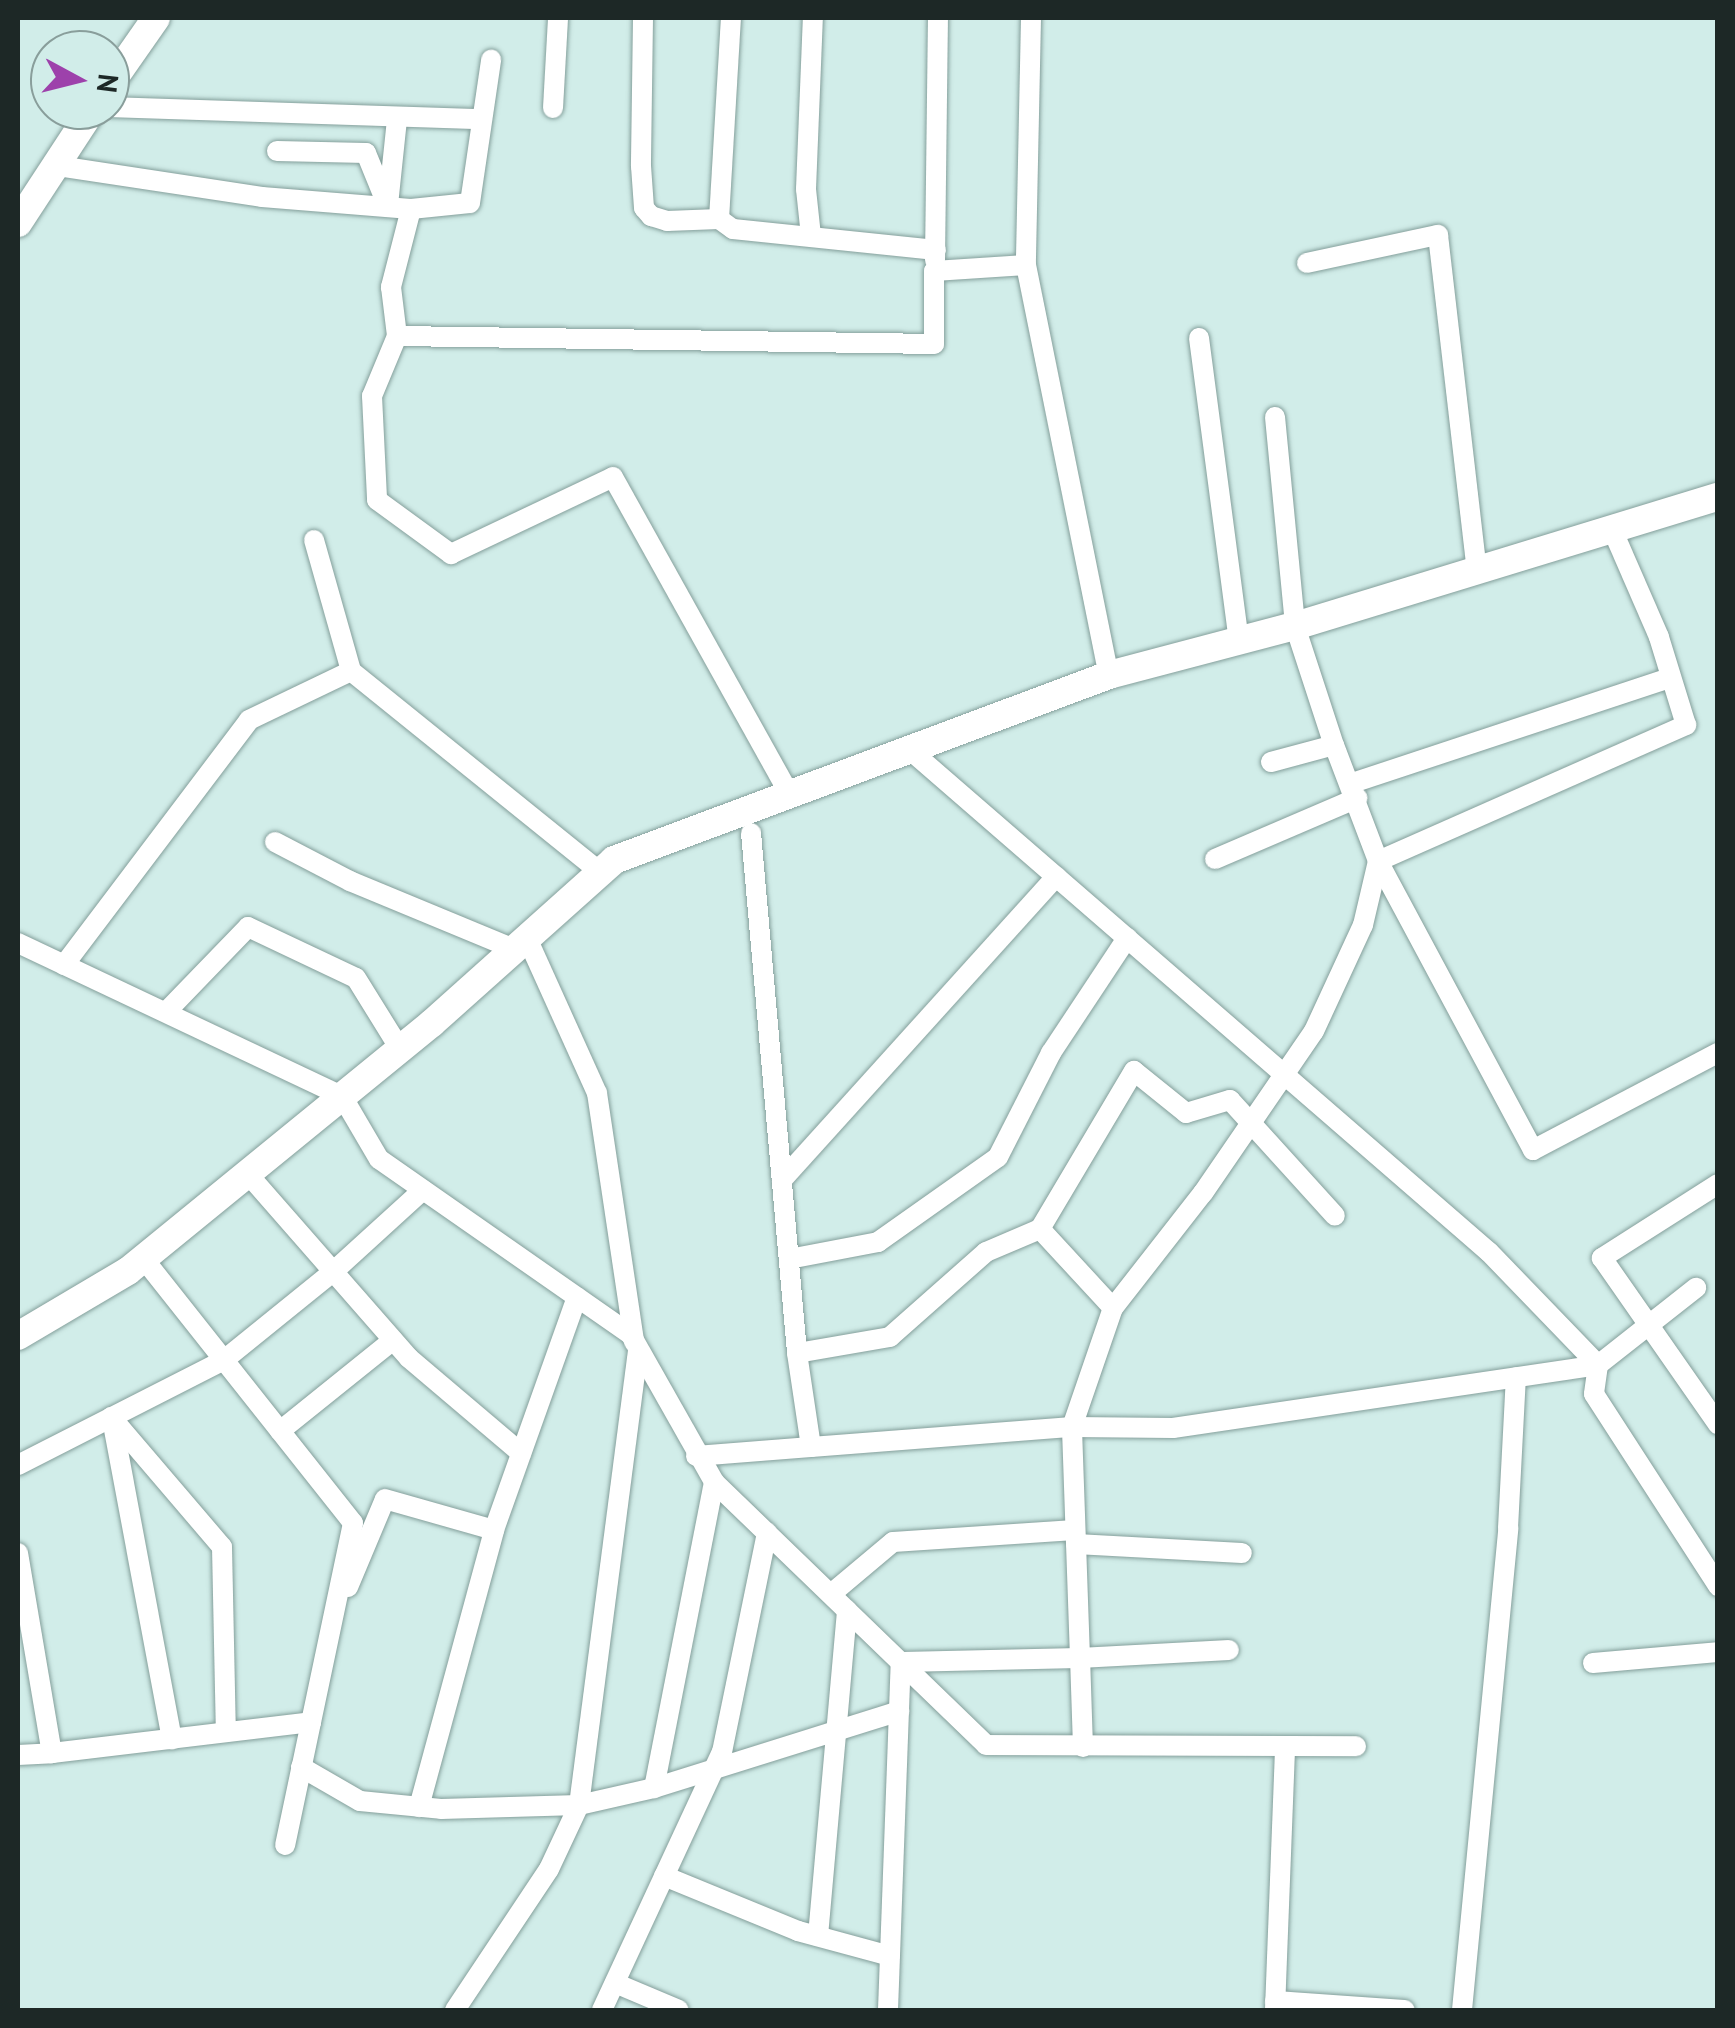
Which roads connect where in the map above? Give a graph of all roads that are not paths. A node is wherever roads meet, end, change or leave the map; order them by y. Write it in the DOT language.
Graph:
graph roads {
  1 [pos="156,18"];
  2 [pos="558,18"];
  3 [pos="643,18"];
  4 [pos="732,18"];
  5 [pos="813,18"];
  6 [pos="938,18"];
  7 [pos="1031,18"];
  8 [pos="130,55"];
  9 [pos="491,60"];
  10 [pos="552,108"];
  11 [pos="130,109"];
  12 [pos="397,119"];
  13 [pos="480,120"];
  14 [pos="80,130"];
  15 [pos="277,151"];
  16 [pos="58,166"];
  17 [pos="388,206"];
  18 [pos="412,210"];
  19 [pos="720,219"];
  20 [pos="18,223"];
  21 [pos="811,236"];
  22 [pos="935,260"];
  23 [pos="1026,264"];
  24 [pos="1307,264"];
  25 [pos="397,336"];
  26 [pos="1199,338"];
  27 [pos="1275,417"];
  28 [pos="1718,497"];
  29 [pos="1614,532"];
  30 [pos="314,540"];
  31 [pos="1477,572"];
  32 [pos="1295,626"];
  33 [pos="1240,641"];
  34 [pos="352,671"];
  35 [pos="1109,675"];
  36 [pos="1669,678"];
  37 [pos="1334,745"];
  38 [pos="910,750"];
  39 [pos="1271,762"];
  40 [pos="1354,791"];
  41 [pos="790,794"];
  42 [pos="751,833"];
  43 [pos="275,842"];
  44 [pos="1215,859"];
  45 [pos="1378,861"];
  46 [pos="600,872"];
  47 [pos="1056,876"];
  48 [pos="1127,938"];
  49 [pos="18,943"];
  50 [pos="520,944"];
  51 [pos="64,965"];
  52 [pos="166,1012"];
  53 [pos="400,1049"];
  54 [pos="1718,1053"];
  55 [pos="1284,1074"];
  56 [pos="342,1096"];
  57 [pos="1249,1121"];
  58 [pos="248,1173"];
  59 [pos="782,1180"];
  60 [pos="1718,1184"];
  61 [pos="424,1190"];
  62 [pos="1335,1216"];
  63 [pos="1040,1229"];
  64 [pos="143,1258"];
  65 [pos="789,1259"];
  66 [pos="333,1271"];
  67 [pos="1696,1288"];
  68 [pos="577,1298"];
  69 [pos="1113,1308"];
  70 [pos="1649,1325"];
  71 [pos="18,1336"];
  72 [pos="393,1340"];
  73 [pos="636,1346"];
  74 [pos="797,1353"];
  75 [pos="224,1360"];
  76 [pos="1598,1365"];
  77 [pos="1516,1377"];
  78 [pos="111,1417"];
  79 [pos="1718,1424"];
  80 [pos="1072,1427"];
  81 [pos="280,1431"];
  82 [pos="811,1447"];
  83 [pos="521,1453"];
  84 [pos="696,1456"];
  85 [pos="18,1465"];
  86 [pos="714,1482"];
  87 [pos="494,1530"];
  88 [pos="767,1533"];
  89 [pos="1076,1537"];
  90 [pos="1242,1553"];
  91 [pos="18,1554"];
  92 [pos="1718,1586"];
  93 [pos="831,1594"];
  94 [pos="847,1610"];
  95 [pos="330,1630"];
  96 [pos="1229,1650"];
  97 [pos="1718,1652"];
  98 [pos="1080,1658"];
  99 [pos="901,1662"];
  100 [pos="1592,1663"];
  101 [pos="899,1711"];
  102 [pos="311,1722"];
  103 [pos="226,1732"];
  104 [pos="833,1732"];
  105 [pos="172,1738"];
  106 [pos="1285,1746"];
  107 [pos="1356,1746"];
  108 [pos="1083,1747"];
  109 [pos="52,1753"];
  110 [pos="18,1755"];
  111 [pos="301,1767"];
  112 [pos="714,1769"];
  113 [pos="654,1788"];
  114 [pos="579,1805"];
  115 [pos="418,1807"];
  116 [pos="284,1845"];
  117 [pos="664,1876"];
  118 [pos="818,1936"];
  119 [pos="890,1956"];
  120 [pos="615,1984"];
  121 [pos="1275,2006"];
  122 [pos="455,2010"];
  123 [pos="602,2010"];
  124 [pos="679,2010"];
  125 [pos="888,2010"];
  126 [pos="1405,2010"];
  127 [pos="1462,2010"];
  1 -- 8 [label="main road"];
  2 -- 10 [label="street"];
  3 -- 19 [label="street"];
  4 -- 19 [label="street"];
  5 -- 21 [label="street"];
  6 -- 22 [label="street"];
  7 -- 23 [label="street"];
  9 -- 13 [label="street"];
  11 -- 12 [label="street"];
  12 -- 13 [label="street"];
  12 -- 17 [label="street"];
  13 -- 18 [label="street"];
  14 -- 16 [label="main road"];
  15 -- 17 [label="street"];
  16 -- 17 [label="street"];
  16 -- 20 [label="main road"];
  17 -- 18 [label="street"];
  18 -- 25 [label="street"];
  19 -- 21 [label="street"];
  21 -- 22 [label="street"];
  22 -- 23 [label="street"];
  22 -- 25 [label="street"];
  23 -- 35 [label="street"];
  24 -- 31 [label="street"];
  25 -- 41 [label="street"];
  26 -- 33 [label="street"];
  27 -- 32 [label="street"];
  28 -- 29 [label="main road"];
  29 -- 31 [label="main road"];
  29 -- 36 [label="street"];
  30 -- 34 [label="street"];
  31 -- 32 [label="main road"];
  32 -- 33 [label="main road"];
  32 -- 37 [label="street"];
  33 -- 35 [label="main road"];
  34 -- 46 [label="street"];
  34 -- 51 [label="street"];
  35 -- 38 [label="main road"];
  36 -- 40 [label="street"];
  36 -- 45 [label="street"];
  37 -- 39 [label="street"];
  37 -- 40 [label="street"];
  38 -- 41 [label="main road"];
  38 -- 47 [label="street"];
  40 -- 44 [label="street"];
  40 -- 45 [label="street"];
  41 -- 46 [label="main road"];
  42 -- 59 [label="street"];
  43 -- 50 [label="street"];
  45 -- 54 [label="street"];
  45 -- 55 [label="street"];
  46 -- 50 [label="main road"];
  47 -- 48 [label="street"];
  47 -- 59 [label="street"];
  48 -- 55 [label="street"];
  48 -- 65 [label="street"];
  49 -- 51 [label="street"];
  50 -- 53 [label="main road"];
  50 -- 73 [label="street"];
  51 -- 52 [label="street"];
  52 -- 53 [label="street"];
  52 -- 56 [label="street"];
  53 -- 56 [label="main road"];
  55 -- 57 [label="street"];
  55 -- 76 [label="street"];
  56 -- 58 [label="main road"];
  56 -- 61 [label="street"];
  57 -- 62 [label="street"];
  57 -- 63 [label="street"];
  57 -- 69 [label="street"];
  58 -- 64 [label="main road"];
  58 -- 66 [label="street"];
  59 -- 65 [label="street"];
  60 -- 70 [label="street"];
  61 -- 66 [label="street"];
  61 -- 68 [label="street"];
  63 -- 69 [label="street"];
  63 -- 74 [label="street"];
  64 -- 71 [label="main road"];
  64 -- 75 [label="street"];
  65 -- 74 [label="street"];
  66 -- 72 [label="street"];
  66 -- 75 [label="street"];
  67 -- 70 [label="street"];
  68 -- 73 [label="street"];
  68 -- 83 [label="street"];
  69 -- 80 [label="street"];
  70 -- 76 [label="street"];
  70 -- 79 [label="street"];
  72 -- 81 [label="street"];
  72 -- 83 [label="street"];
  73 -- 84 [label="street"];
  73 -- 114 [label="street"];
  74 -- 82 [label="street"];
  75 -- 78 [label="street"];
  75 -- 81 [label="street"];
  76 -- 77 [label="street"];
  76 -- 92 [label="street"];
  77 -- 80 [label="street"];
  77 -- 127 [label="street"];
  78 -- 85 [label="street"];
  78 -- 103 [label="street"];
  78 -- 105 [label="street"];
  80 -- 82 [label="street"];
  80 -- 89 [label="street"];
  81 -- 95 [label="street"];
  82 -- 84 [label="street"];
  83 -- 87 [label="street"];
  84 -- 86 [label="street"];
  86 -- 88 [label="street"];
  86 -- 113 [label="street"];
  87 -- 95 [label="street"];
  87 -- 115 [label="street"];
  88 -- 93 [label="street"];
  88 -- 112 [label="street"];
  89 -- 90 [label="street"];
  89 -- 93 [label="street"];
  89 -- 98 [label="street"];
  91 -- 109 [label="street"];
  93 -- 94 [label="street"];
  94 -- 99 [label="street"];
  94 -- 104 [label="street"];
  95 -- 102 [label="street"];
  96 -- 98 [label="street"];
  97 -- 100 [label="street"];
  98 -- 99 [label="street"];
  98 -- 108 [label="street"];
  99 -- 101 [label="street"];
  99 -- 108 [label="street"];
  101 -- 104 [label="street"];
  101 -- 119 [label="street"];
  102 -- 103 [label="street"];
  102 -- 111 [label="street"];
  103 -- 105 [label="street"];
  104 -- 112 [label="street"];
  104 -- 118 [label="street"];
  105 -- 109 [label="street"];
  106 -- 107 [label="street"];
  106 -- 108 [label="street"];
  106 -- 121 [label="street"];
  109 -- 110 [label="street"];
  111 -- 115 [label="street"];
  111 -- 116 [label="street"];
  112 -- 113 [label="street"];
  112 -- 117 [label="street"];
  113 -- 114 [label="street"];
  114 -- 115 [label="street"];
  114 -- 122 [label="street"];
  117 -- 118 [label="street"];
  117 -- 120 [label="street"];
  118 -- 119 [label="street"];
  119 -- 125 [label="street"];
  120 -- 123 [label="street"];
  120 -- 124 [label="street"];
  121 -- 126 [label="street"];
}
